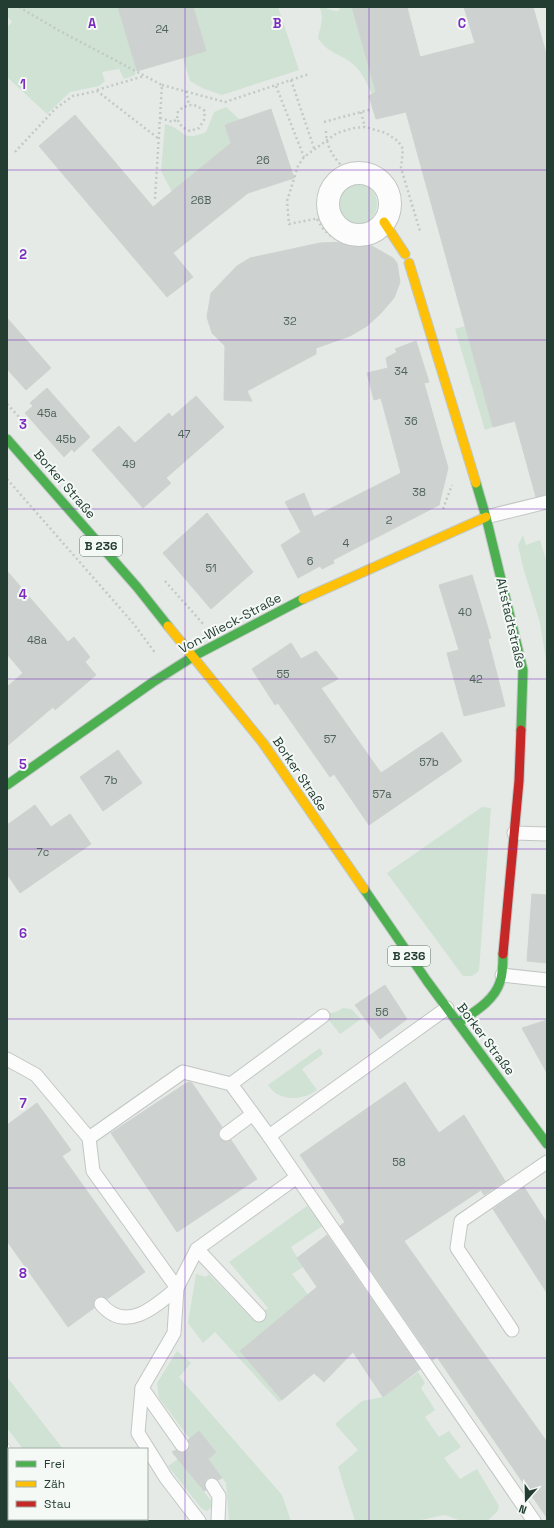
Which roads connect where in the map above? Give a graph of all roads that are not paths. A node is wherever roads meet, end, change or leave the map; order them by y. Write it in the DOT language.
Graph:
graph roads {
  1 [pos="384,222"];
  2 [pos="405,254"];
  3 [pos="409,263"];
  4 [pos="7,439"];
  5 [pos="547,502"];
  6 [pos="486,517"];
  7 [pos="194,656"];
  8 [pos="7,785"];
  9 [pos="514,833"];
  10 [pos="547,834"];
  11 [pos="502,975"];
  12 [pos="547,980"];
  13 [pos="447,1008"];
  14 [pos="323,1016"];
  15 [pos="458,1023"];
  16 [pos="7,1059"];
  17 [pos="231,1084"];
  18 [pos="253,1114"];
  19 [pos="226,1134"];
  20 [pos="269,1136"];
  21 [pos="88,1138"];
  22 [pos="547,1144"];
  23 [pos="547,1162"];
  24 [pos="297,1177"];
  25 [pos="198,1249"];
  26 [pos="177,1288"];
  27 [pos="101,1304"];
  28 [pos="259,1315"];
  29 [pos="512,1330"];
  30 [pos="142,1388"];
  31 [pos="182,1445"];
  32 [pos="147,1448"];
  33 [pos="148,1449"];
  34 [pos="212,1485"];
  35 [pos="199,1521"];
  36 [pos="218,1521"];
  37 [pos="534,1521"];
  1 -- 1 [label="street"];
  1 -- 2 [label="street"];
  3 -- 6 [label="street, Altstadtstraße"];
  4 -- 7 [label="street, Borker Straße / B 236"];
  5 -- 6 [label="lane"];
  6 -- 7 [label="street, Von-Wieck-Straße"];
  6 -- 9 [label="street, Altstadtstraße"];
  7 -- 8 [label="street, Von-Wieck-Straße"];
  7 -- 13 [label="street, Borker Straße / B 236"];
  9 -- 10 [label="lane"];
  9 -- 11 [label="street, Altstadtstraße"];
  11 -- 12 [label="lane"];
  11 -- 15 [label="street, Altstadtstraße"];
  13 -- 15 [label="street, Borker Straße / B 236"];
  13 -- 20 [label="lane"];
  14 -- 17 [label="lane"];
  15 -- 22 [label="street, Borker Straße / B 236"];
  16 -- 21 [label="lane"];
  17 -- 18 [label="lane"];
  17 -- 21 [label="lane"];
  18 -- 19 [label="lane"];
  18 -- 20 [label="lane"];
  20 -- 24 [label="lane"];
  21 -- 26 [label="lane"];
  23 -- 29 [label="lane"];
  24 -- 25 [label="lane"];
  24 -- 37 [label="lane"];
  25 -- 26 [label="lane"];
  25 -- 28 [label="lane"];
  26 -- 27 [label="lane"];
  26 -- 30 [label="lane"];
  30 -- 31 [label="lane"];
  30 -- 32 [label="lane"];
  33 -- 35 [label="lane"];
  34 -- 36 [label="lane"];
}
